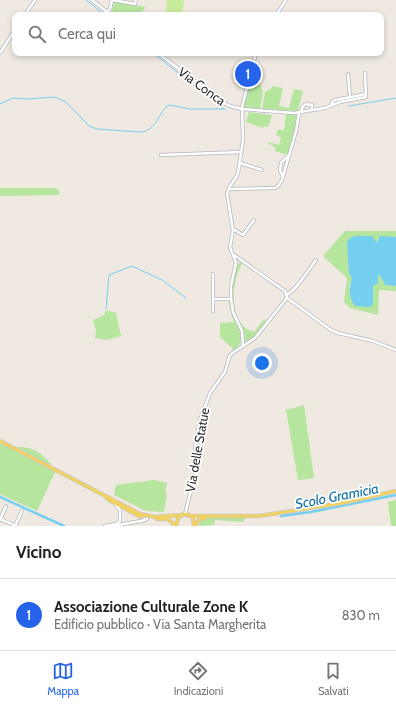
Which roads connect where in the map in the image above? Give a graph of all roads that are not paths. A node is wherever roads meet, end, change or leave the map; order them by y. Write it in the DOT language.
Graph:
graph roads {
  1 [pos="35,0"];
  2 [pos="92,0"];
  3 [pos="112,0"];
  4 [pos="136,0"];
  5 [pos="286,0"];
  6 [pos="27,12"];
  7 [pos="107,12"];
  8 [pos="278,12"];
  9 [pos="12,35"];
  10 [pos="0,53"];
  11 [pos="162,56"];
  12 [pos="255,56"];
  13 [pos="365,73"];
  14 [pos="348,74"];
  15 [pos="350,99"];
  16 [pos="242,109"];
  17 [pos="312,110"];
  18 [pos="300,113"];
  19 [pos="241,152"];
  20 [pos="290,154"];
  21 [pos="161,155"];
  22 [pos="240,163"];
  23 [pos="262,170"];
  24 [pos="283,178"];
  25 [pos="228,189"];
  26 [pos="254,220"];
  27 [pos="233,229"];
  28 [pos="237,260"];
  29 [pos="316,260"];
  30 [pos="213,274"];
  31 [pos="287,296"];
  32 [pos="213,299"];
  33 [pos="231,300"];
  34 [pos="213,311"];
  35 [pos="243,346"];
  36 [pos="396,350"];
  37 [pos="0,441"];
  38 [pos="92,489"];
  39 [pos="396,491"];
  40 [pos="115,503"];
  41 [pos="6,506"];
  42 [pos="22,510"];
  43 [pos="183,514"];
  44 [pos="214,515"];
  45 [pos="190,516"];
  46 [pos="147,518"];
  47 [pos="0,519"];
  48 [pos="15,526"];
  49 [pos="105,526"];
  50 [pos="112,526"];
  51 [pos="176,526"];
  52 [pos="194,526"];
  1 -- 6 [label="street"];
  2 -- 7 [label="street"];
  3 -- 4 [label="street"];
  3 -- 7 [label="street"];
  5 -- 8 [label="street"];
  9 -- 10 [label="street"];
  11 -- 16 [label="street, Via Conca"];
  12 -- 16 [label="street"];
  13 -- 15 [label="street"];
  14 -- 15 [label="street"];
  15 -- 17 [label="street"];
  16 -- 18 [label="street, Via Conca"];
  16 -- 19 [label="street"];
  17 -- 18 [label="street"];
  17 -- 18 [label="street"];
  18 -- 20 [label="street"];
  19 -- 21 [label="street"];
  19 -- 22 [label="street"];
  20 -- 24 [label="street"];
  20 -- 24 [label="street"];
  22 -- 23 [label="street"];
  22 -- 25 [label="street"];
  24 -- 25 [label="street"];
  25 -- 27 [label="street"];
  26 -- 27 [label="street"];
  27 -- 28 [label="street"];
  28 -- 31 [label="street"];
  28 -- 33 [label="street"];
  29 -- 31 [label="street, Via delle Statue"];
  30 -- 32 [label="street"];
  31 -- 35 [label="street, Via delle Statue"];
  31 -- 36 [label="street"];
  32 -- 33 [label="street"];
  32 -- 34 [label="street"];
  33 -- 35 [label="street"];
  35 -- 43 [label="street, Via delle Statue"];
  37 -- 38 [label="main road"];
  38 -- 40 [label="main road"];
  38 -- 43 [label="main road"];
  39 -- 44 [label="main road"];
  40 -- 46 [label="main road"];
  40 -- 49 [label="street"];
  41 -- 47 [label="street"];
  42 -- 48 [label="street"];
  43 -- 45 [label="main road"];
  43 -- 51 [label="main road"];
  44 -- 45 [label="main road"];
  44 -- 52 [label="main road"];
  45 -- 52 [label="main road"];
  46 -- 50 [label="street"];
  46 -- 51 [label="main road"];
  47 -- 48 [label="street"];
}
